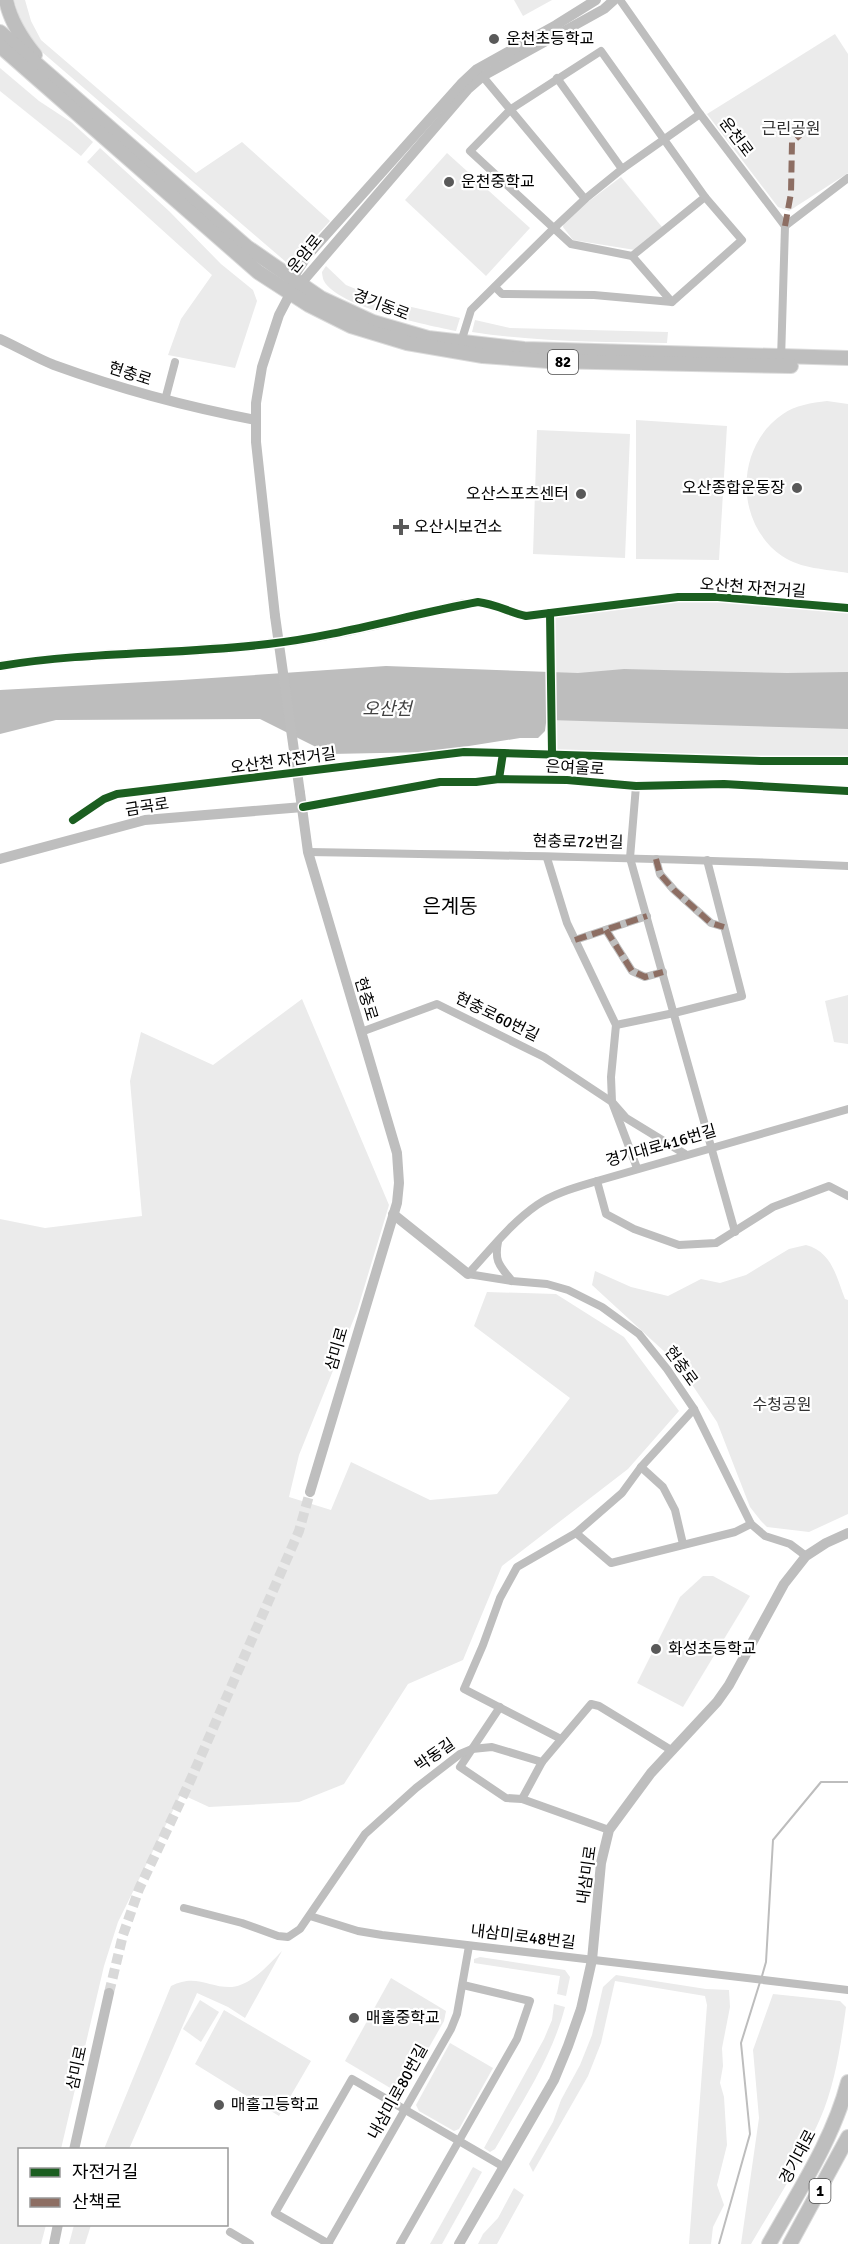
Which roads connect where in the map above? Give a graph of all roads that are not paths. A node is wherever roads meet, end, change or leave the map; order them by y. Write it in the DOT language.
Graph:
graph roads {
  1 [pos="6,0"];
  2 [pos="596,0"];
  3 [pos="614,0"];
  4 [pos="620,0"];
  5 [pos="0,32"];
  6 [pos="0,46"];
  7 [pos="0,56"];
  8 [pos="480,73"];
  9 [pos="557,78"];
  10 [pos="57,82"];
  11 [pos="510,109"];
  12 [pos="699,114"];
  13 [pos="79,115"];
  14 [pos="664,139"];
  15 [pos="622,168"];
  16 [pos="848,178"];
  17 [pos="705,197"];
  18 [pos="585,199"];
  19 [pos="785,226"];
  20 [pos="553,229"];
  21 [pos="632,256"];
  22 [pos="294,286"];
  23 [pos="495,287"];
  24 [pos="672,302"];
  25 [pos="0,339"];
  26 [pos="461,342"];
  27 [pos="848,358"];
  28 [pos="781,361"];
  29 [pos="175,363"];
  30 [pos="848,367"];
  31 [pos="165,400"];
  32 [pos="256,420"];
  33 [pos="464,604"];
  34 [pos="275,616"];
  35 [pos="0,666"];
  36 [pos="636,786"];
  37 [pos="848,791"];
  38 [pos="303,807"];
  39 [pos="308,852"];
  40 [pos="547,858"];
  41 [pos="630,858"];
  42 [pos="0,859"];
  43 [pos="656,859"];
  44 [pos="707,860"];
  45 [pos="848,866"];
  46 [pos="647,916"];
  47 [pos="724,927"];
  48 [pos="606,930"];
  49 [pos="575,940"];
  50 [pos="663,972"];
  51 [pos="674,1013"];
  52 [pos="616,1025"];
  53 [pos="361,1032"];
  54 [pos="612,1102"];
  55 [pos="848,1108"];
  56 [pos="711,1147"];
  57 [pos="685,1154"];
  58 [pos="637,1168"];
  59 [pos="597,1181"];
  60 [pos="848,1196"];
  61 [pos="393,1214"];
  62 [pos="735,1232"];
  63 [pos="498,1242"];
  64 [pos="468,1274"];
  65 [pos="512,1281"];
  66 [pos="694,1409"];
  67 [pos="641,1467"];
  68 [pos="310,1492"];
  69 [pos="751,1524"];
  70 [pos="576,1533"];
  71 [pos="848,1533"];
  72 [pos="683,1544"];
  73 [pos="806,1556"];
  74 [pos="500,1707"];
  75 [pos="561,1739"];
  76 [pos="472,1749"];
  77 [pos="671,1750"];
  78 [pos="542,1761"];
  79 [pos="522,1799"];
  80 [pos="609,1830"];
  81 [pos="184,1908"];
  82 [pos="310,1916"];
  83 [pos="469,1946"];
  84 [pos="592,1960"];
  85 [pos="463,1985"];
  86 [pos="848,1990"];
  87 [pos="109,1993"];
  88 [pos="848,2082"];
  89 [pos="406,2109"];
  90 [pos="848,2137"];
  91 [pos="459,2141"];
  92 [pos="74,2148"];
  93 [pos="504,2167"];
  94 [pos="58,2226"];
  95 [pos="230,2232"];
  96 [pos="54,2244"];
  97 [pos="250,2244"];
  98 [pos="329,2244"];
  99 [pos="400,2244"];
  100 [pos="459,2244"];
  101 [pos="769,2244"];
  102 [pos="790,2244"];
  1 -- 10 [label="main road"];
  2 -- 8 [label="street, 운암로"];
  3 -- 8 [label="street, 운암로"];
  4 -- 12 [label="street, 운천로"];
  5 -- 10 [label="main road, 경기동로 / 82"];
  6 -- 13 [label="main road, 경기동로 / 82"];
  7 -- 13 [label="main road"];
  8 -- 11 [label="street"];
  8 -- 22 [label="street, 운암로"];
  9 -- 11 [label="street"];
  9 -- 14 [label="street"];
  9 -- 15 [label="street"];
  10 -- 22 [label="main road, 경기동로 / 82"];
  11 -- 18 [label="street"];
  11 -- 20 [label="street"];
  12 -- 14 [label="street"];
  12 -- 19 [label="street, 운천로"];
  13 -- 22 [label="main road, 경기동로 / 82"];
  14 -- 15 [label="street"];
  14 -- 17 [label="street"];
  15 -- 18 [label="street"];
  16 -- 19 [label="street"];
  17 -- 21 [label="street"];
  17 -- 24 [label="street"];
  18 -- 20 [label="street"];
  19 -- 28 [label="street"];
  20 -- 21 [label="street"];
  20 -- 23 [label="street"];
  21 -- 24 [label="street"];
  22 -- 26 [label="main road, 경기동로 / 82"];
  22 -- 28 [label="main road, 경기동로 / 82"];
  22 -- 32 [label="street, 운암로"];
  23 -- 24 [label="street"];
  23 -- 26 [label="street"];
  25 -- 31 [label="street, 현충로"];
  26 -- 28 [label="main road, 경기동로 / 82"];
  27 -- 28 [label="main road, 경기동로 / 82"];
  28 -- 30 [label="main road, 경기동로 / 82"];
  29 -- 31 [label="street"];
  31 -- 32 [label="street, 현충로"];
  32 -- 34 [label="street, 운암로"];
  33 -- 35 [label="street"];
  34 -- 38 [label="street, 현충로, bridge"];
  36 -- 37 [label="street, 은여울로"];
  36 -- 38 [label="street, 은여울로"];
  36 -- 41 [label="street"];
  38 -- 39 [label="street, 현충로"];
  38 -- 42 [label="street, 금곡로"];
  39 -- 40 [label="street, 현충로72번길"];
  39 -- 53 [label="street, 현충로"];
  40 -- 41 [label="street, 현충로72번길"];
  40 -- 49 [label="street"];
  41 -- 43 [label="street, 현충로72번길"];
  41 -- 46 [label="street"];
  43 -- 44 [label="street, 현충로72번길"];
  43 -- 47 [label="street"];
  44 -- 45 [label="street, 현충로72번길"];
  44 -- 47 [label="street"];
  46 -- 48 [label="street"];
  46 -- 50 [label="street"];
  47 -- 51 [label="street"];
  48 -- 49 [label="street"];
  48 -- 50 [label="street"];
  49 -- 52 [label="street"];
  50 -- 51 [label="street"];
  51 -- 52 [label="street"];
  51 -- 56 [label="street"];
  52 -- 54 [label="street"];
  53 -- 54 [label="street, 현충로60번길"];
  53 -- 61 [label="street, 현충로"];
  54 -- 57 [label="street, 현충로60번길"];
  54 -- 58 [label="street"];
  55 -- 56 [label="street, 경기대로416번길"];
  56 -- 57 [label="street, 경기대로416번길"];
  56 -- 62 [label="street"];
  57 -- 58 [label="street, 경기대로416번길"];
  58 -- 59 [label="street, 경기대로416번길"];
  59 -- 62 [label="street, 경기대로416번길"];
  59 -- 63 [label="street"];
  60 -- 62 [label="street, 경기대로416번길"];
  61 -- 64 [label="street"];
  61 -- 68 [label="street, 삼미로"];
  63 -- 64 [label="street"];
  63 -- 65 [label="street"];
  64 -- 65 [label="street, 현충로"];
  65 -- 66 [label="street, 현충로"];
  66 -- 67 [label="street"];
  66 -- 69 [label="street, 현충로"];
  67 -- 70 [label="street"];
  67 -- 72 [label="street"];
  69 -- 72 [label="street"];
  69 -- 73 [label="street"];
  70 -- 72 [label="street"];
  70 -- 74 [label="street"];
  71 -- 73 [label="street, 내삼미로"];
  73 -- 77 [label="street, 내삼미로"];
  74 -- 75 [label="street"];
  74 -- 76 [label="street"];
  75 -- 77 [label="street"];
  75 -- 78 [label="street"];
  76 -- 78 [label="street, 박동길"];
  76 -- 79 [label="street"];
  76 -- 82 [label="street, 박동길"];
  77 -- 80 [label="street, 내삼미로"];
  78 -- 79 [label="street"];
  79 -- 80 [label="street"];
  80 -- 84 [label="street, 내삼미로"];
  81 -- 82 [label="street, 박동길"];
  82 -- 83 [label="street, 내삼미로48번길"];
  83 -- 84 [label="street, 내삼미로48번길"];
  83 -- 85 [label="street, 내삼미로80번길"];
  84 -- 86 [label="street, 내삼미로48번길"];
  84 -- 93 [label="street, 내삼미로"];
  85 -- 89 [label="street, 내삼미로80번길"];
  85 -- 91 [label="street"];
  87 -- 92 [label="street, 삼미로"];
  88 -- 101 [label="main road, 경기대로 / 1"];
  89 -- 91 [label="street"];
  89 -- 98 [label="street, 내삼미로80번길"];
  89 -- 98 [label="street"];
  90 -- 102 [label="main road, 1"];
  91 -- 93 [label="street"];
  91 -- 99 [label="street"];
  93 -- 100 [label="street, 내삼미로"];
  94 -- 96 [label="street"];
  95 -- 97 [label="street"];
}
